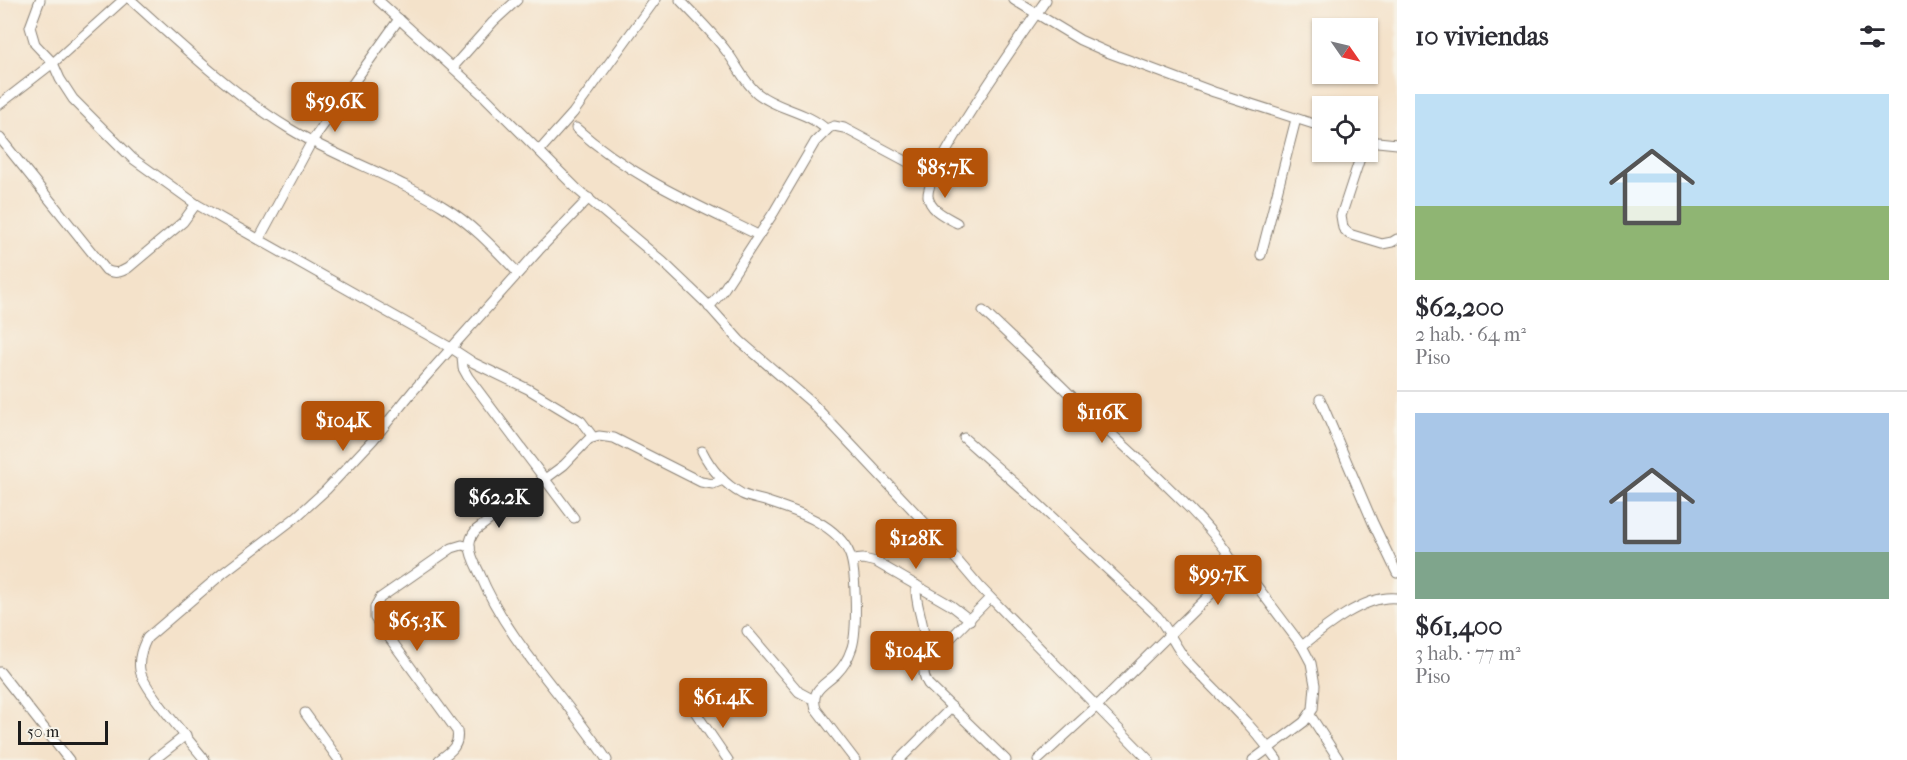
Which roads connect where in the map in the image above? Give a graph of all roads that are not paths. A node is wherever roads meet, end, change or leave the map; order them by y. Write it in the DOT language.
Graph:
graph roads {
  1 [pos="39,0"];
  2 [pos="123,0"];
  3 [pos="132,0"];
  4 [pos="378,0"];
  5 [pos="517,0"];
  6 [pos="655,0"];
  7 [pos="680,0"];
  8 [pos="1014,0"];
  9 [pos="1046,0"];
  10 [pos="1036,14"];
  11 [pos="399,19"];
  12 [pos="53,63"];
  13 [pos="453,67"];
  14 [pos="0,104"];
  15 [pos="1296,119"];
  16 [pos="1312,124"];
  17 [pos="576,128"];
  18 [pos="827,129"];
  19 [pos="0,138"];
  20 [pos="312,141"];
  21 [pos="1378,142"];
  22 [pos="1397,144"];
  23 [pos="539,151"];
  24 [pos="1359,162"];
  25 [pos="934,174"];
  26 [pos="589,198"];
  27 [pos="196,204"];
  28 [pos="957,223"];
  29 [pos="758,235"];
  30 [pos="259,239"];
  31 [pos="1397,239"];
  32 [pos="1261,255"];
  33 [pos="518,273"];
  34 [pos="709,307"];
  35 [pos="983,310"];
  36 [pos="452,348"];
  37 [pos="462,356"];
  38 [pos="1320,399"];
  39 [pos="593,437"];
  40 [pos="964,438"];
  41 [pos="702,451"];
  42 [pos="546,479"];
  43 [pos="723,480"];
  44 [pos="574,519"];
  45 [pos="470,547"];
  46 [pos="852,560"];
  47 [pos="1397,573"];
  48 [pos="1236,574"];
  49 [pos="915,585"];
  50 [pos="990,598"];
  51 [pos="1397,598"];
  52 [pos="970,620"];
  53 [pos="747,631"];
  54 [pos="1169,633"];
  55 [pos="1302,646"];
  56 [pos="926,662"];
  57 [pos="0,672"];
  58 [pos="814,700"];
  59 [pos="1097,706"];
  60 [pos="952,707"];
  61 [pos="305,713"];
  62 [pos="696,713"];
  63 [pos="1310,715"];
  64 [pos="186,735"];
  65 [pos="1269,748"];
  66 [pos="69,760"];
  67 [pos="154,760"];
  68 [pos="205,760"];
  69 [pos="339,760"];
  70 [pos="439,760"];
  71 [pos="607,760"];
  72 [pos="728,760"];
  73 [pos="855,760"];
  74 [pos="899,760"];
  75 [pos="1006,760"];
  76 [pos="1038,760"];
  77 [pos="1149,760"];
  78 [pos="1252,760"];
  79 [pos="1277,760"];
  80 [pos="1339,760"];
  1 -- 12 [label="street"];
  2 -- 12 [label="street"];
  3 -- 20 [label="street"];
  4 -- 11 [label="street"];
  5 -- 13 [label="street"];
  6 -- 23 [label="street"];
  7 -- 18 [label="street"];
  8 -- 10 [label="street"];
  9 -- 10 [label="street"];
  10 -- 15 [label="street"];
  10 -- 25 [label="street"];
  11 -- 13 [label="street"];
  11 -- 20 [label="street"];
  12 -- 14 [label="street"];
  12 -- 27 [label="street"];
  13 -- 23 [label="street"];
  15 -- 16 [label="street"];
  15 -- 32 [label="street"];
  17 -- 29 [label="street"];
  18 -- 25 [label="street"];
  18 -- 29 [label="street"];
  19 -- 27 [label="street"];
  20 -- 30 [label="street"];
  20 -- 33 [label="street"];
  21 -- 22 [label="street"];
  23 -- 26 [label="street"];
  24 -- 31 [label="street"];
  25 -- 28 [label="street"];
  26 -- 33 [label="street"];
  26 -- 34 [label="street"];
  27 -- 30 [label="street"];
  29 -- 34 [label="street"];
  30 -- 36 [label="street"];
  33 -- 36 [label="street"];
  34 -- 50 [label="street"];
  35 -- 48 [label="street"];
  36 -- 37 [label="street"];
  36 -- 64 [label="street"];
  37 -- 39 [label="street"];
  37 -- 42 [label="street"];
  38 -- 47 [label="street"];
  39 -- 42 [label="street"];
  39 -- 43 [label="street"];
  40 -- 54 [label="street"];
  41 -- 43 [label="street"];
  42 -- 44 [label="street"];
  42 -- 45 [label="street"];
  43 -- 46 [label="street"];
  45 -- 70 [label="street"];
  45 -- 71 [label="street"];
  46 -- 49 [label="street"];
  46 -- 58 [label="street"];
  48 -- 54 [label="street"];
  48 -- 55 [label="street"];
  49 -- 52 [label="street"];
  49 -- 56 [label="street"];
  50 -- 52 [label="street"];
  50 -- 59 [label="street"];
  51 -- 55 [label="street"];
  52 -- 56 [label="street"];
  53 -- 58 [label="street"];
  54 -- 59 [label="street"];
  54 -- 65 [label="street"];
  55 -- 63 [label="street"];
  56 -- 60 [label="street"];
  57 -- 66 [label="street"];
  58 -- 73 [label="street"];
  59 -- 76 [label="street"];
  59 -- 77 [label="street"];
  60 -- 74 [label="street"];
  60 -- 75 [label="street"];
  61 -- 69 [label="street"];
  62 -- 72 [label="street"];
  63 -- 65 [label="street"];
  63 -- 80 [label="street"];
  64 -- 67 [label="street"];
  64 -- 68 [label="street"];
  65 -- 78 [label="street"];
  65 -- 79 [label="street"];
}
